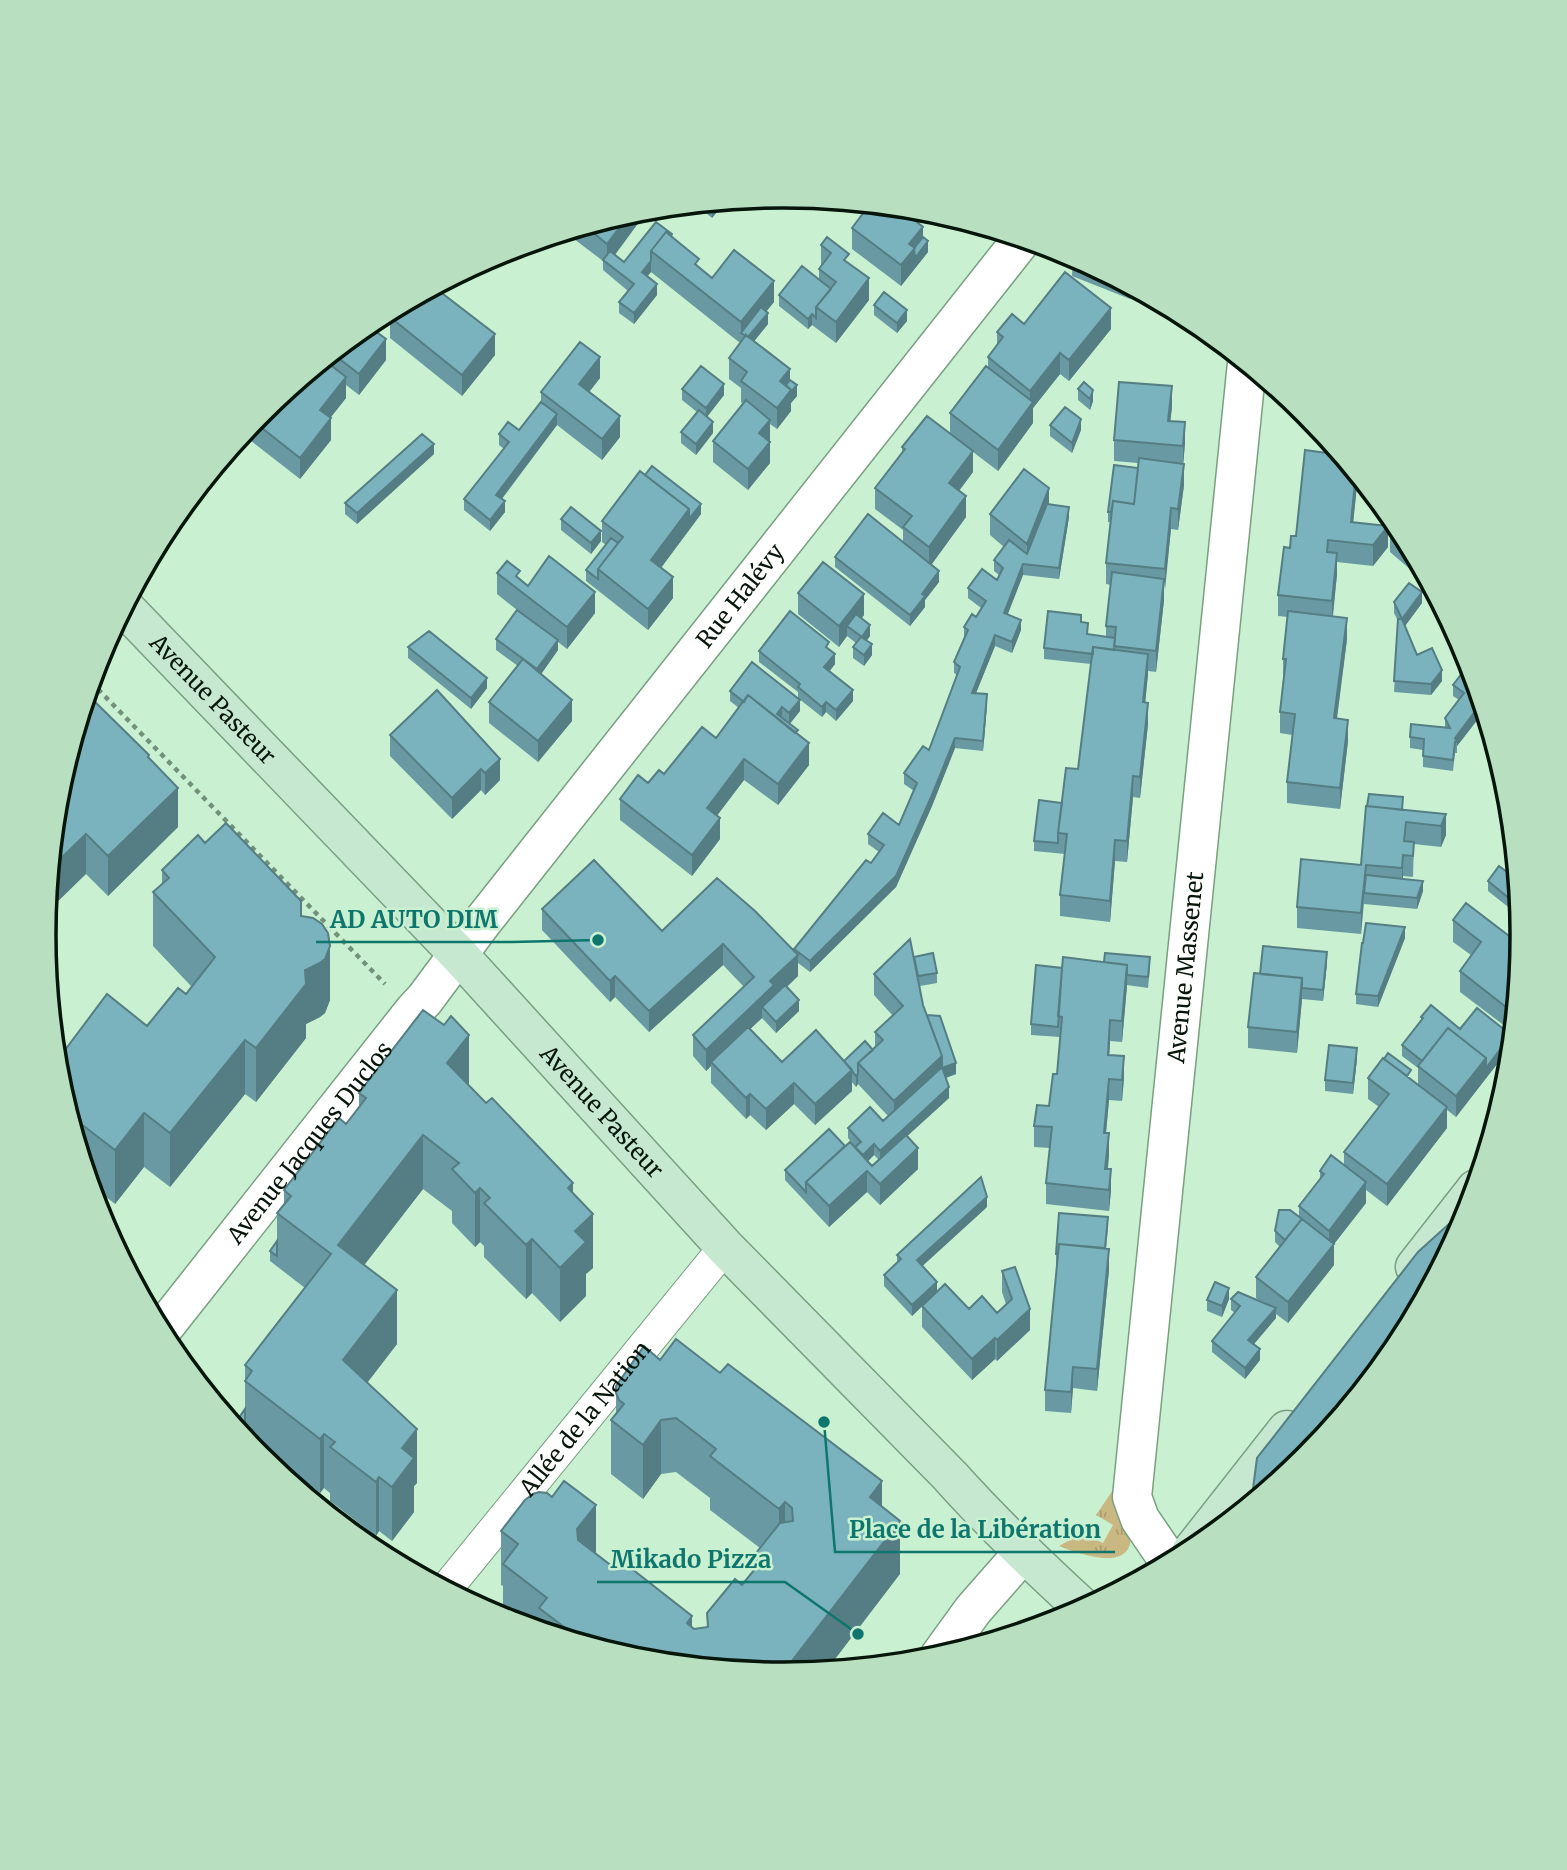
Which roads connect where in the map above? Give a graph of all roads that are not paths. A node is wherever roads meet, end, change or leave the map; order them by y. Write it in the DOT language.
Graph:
graph roads {
  1 [pos="1017,246"];
  2 [pos="1246,374"];
  3 [pos="131,614"];
  4 [pos="459,954"];
  5 [pos="1454,1217"];
  6 [pos="725,1247"];
  7 [pos="1393,1295"];
  8 [pos="168,1321"];
  9 [pos="1310,1402"];
  10 [pos="1218,1518"];
  11 [pos="1023,1553"];
  12 [pos="1164,1555"];
  13 [pos="452,1582"];
  14 [pos="1075,1601"];
  15 [pos="949,1643"];
  1 -- 4 [label="street, Rue Halévy"];
  2 -- 12 [label="street, Avenue Massenet"];
  3 -- 4 [label="main road, Avenue Pasteur"];
  4 -- 6 [label="main road, Avenue Pasteur"];
  4 -- 8 [label="street, Avenue Jacques Duclos"];
  5 -- 7 [label="main road"];
  6 -- 11 [label="main road, Avenue Pasteur"];
  6 -- 13 [label="street, Allée de la Nation"];
  9 -- 10 [label="main road"];
  11 -- 14 [label="main road, Avenue Pasteur"];
  11 -- 15 [label="street"];
}
